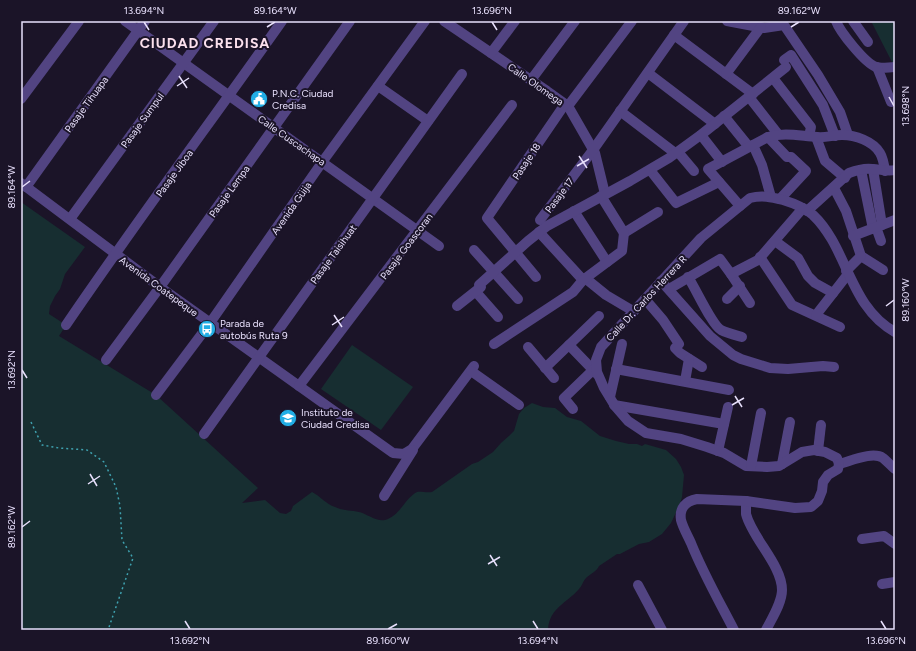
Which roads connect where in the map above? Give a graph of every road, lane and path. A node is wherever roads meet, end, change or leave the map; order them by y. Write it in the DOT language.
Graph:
graph roads {
  1 [pos="79,21"];
  2 [pos="125,21"];
  3 [pos="145,21"];
  4 [pos="214,21"];
  5 [pos="282,21"];
  6 [pos="350,21"];
  7 [pos="425,21"];
  8 [pos="515,21"];
  9 [pos="575,21"];
  10 [pos="632,21"];
  11 [pos="684,21"];
  12 [pos="731,21"];
  13 [pos="853,21"];
  14 [pos="840,22"];
  15 [pos="450,23"];
  16 [pos="762,26"];
  17 [pos="138,30"];
  18 [pos="674,35"];
  19 [pos="868,42"];
  20 [pos="491,53"];
  21 [pos="183,62"];
  22 [pos="877,67"];
  23 [pos="895,67"];
  24 [pos="648,73"];
  25 [pos="462,74"];
  26 [pos="726,74"];
  27 [pos="773,78"];
  28 [pos="531,80"];
  29 [pos="378,86"];
  30 [pos="229,95"];
  31 [pos="751,95"];
  32 [pos="21,99"];
  33 [pos="891,102"];
  34 [pos="512,105"];
  35 [pos="567,105"];
  36 [pos="620,111"];
  37 [pos="724,116"];
  38 [pos="428,121"];
  39 [pos="715,124"];
  40 [pos="274,127"];
  41 [pos="701,135"];
  42 [pos="773,135"];
  43 [pos="848,135"];
  44 [pos="835,136"];
  45 [pos="813,137"];
  46 [pos="751,146"];
  47 [pos="593,150"];
  48 [pos="676,152"];
  49 [pos="323,162"];
  50 [pos="722,162"];
  51 [pos="873,169"];
  52 [pos="650,170"];
  53 [pos="861,170"];
  54 [pos="890,170"];
  55 [pos="694,171"];
  56 [pos="845,178"];
  57 [pos="719,182"];
  58 [pos="24,185"];
  59 [pos="834,188"];
  60 [pos="603,195"];
  61 [pos="373,198"];
  62 [pos="775,198"];
  63 [pos="740,206"];
  64 [pos="805,210"];
  65 [pos="574,211"];
  66 [pos="658,212"];
  67 [pos="70,219"];
  68 [pos="540,220"];
  69 [pos="895,220"];
  70 [pos="877,227"];
  71 [pos="417,230"];
  72 [pos="539,232"];
  73 [pos="624,233"];
  74 [pos="853,236"];
  75 [pos="775,241"];
  76 [pos="881,241"];
  77 [pos="439,246"];
  78 [pos="474,250"];
  79 [pos="515,253"];
  80 [pos="115,254"];
  81 [pos="861,256"];
  82 [pos="760,257"];
  83 [pos="607,262"];
  84 [pos="883,270"];
  85 [pos="493,272"];
  86 [pos="847,272"];
  87 [pos="731,274"];
  88 [pos="536,277"];
  89 [pos="688,277"];
  90 [pos="584,279"];
  91 [pos="661,281"];
  92 [pos="740,286"];
  93 [pos="160,287"];
  94 [pos="669,289"];
  95 [pos="476,292"];
  96 [pos="833,293"];
  97 [pos="518,299"];
  98 [pos="645,299"];
  99 [pos="727,299"];
  100 [pos="750,303"];
  101 [pos="457,306"];
  102 [pos="633,311"];
  103 [pos="816,315"];
  104 [pos="599,316"];
  105 [pos="498,317"];
  106 [pos="210,323"];
  107 [pos="66,326"];
  108 [pos="840,327"];
  109 [pos="895,332"];
  110 [pos="742,337"];
  111 [pos="494,344"];
  112 [pos="622,344"];
  113 [pos="569,345"];
  114 [pos="528,347"];
  115 [pos="259,357"];
  116 [pos="689,359"];
  117 [pos="106,360"];
  118 [pos="702,367"];
  119 [pos="834,367"];
  120 [pos="545,368"];
  121 [pos="616,369"];
  122 [pos="596,374"];
  123 [pos="554,378"];
  124 [pos="684,381"];
  125 [pos="299,386"];
  126 [pos="729,390"];
  127 [pos="156,395"];
  128 [pos="612,401"];
  129 [pos="519,405"];
  130 [pos="728,407"];
  131 [pos="574,409"];
  132 [pos="761,413"];
  133 [pos="31,422"];
  134 [pos="790,422"];
  135 [pos="724,424"];
  136 [pos="821,425"];
  137 [pos="204,434"];
  138 [pos="422,438"];
  139 [pos="718,451"];
  140 [pos="818,451"];
  141 [pos="782,464"];
  142 [pos="840,464"];
  143 [pos="750,466"];
  144 [pos="895,469"];
  145 [pos="384,496"];
  146 [pos="746,501"];
  147 [pos="862,539"];
  148 [pos="895,544"];
  149 [pos="895,582"];
  150 [pos="882,584"];
  151 [pos="638,585"];
  152 [pos="108,630"];
  153 [pos="662,630"];
  154 [pos="734,630"];
  155 [pos="766,630"];
  1 -- 32 [label="street"];
  2 -- 17 [label="street, Calle Cuscachapa"];
  3 -- 17 [label="street, Pasaje Tihuapa"];
  4 -- 21 [label="street, Pasaje Sumpul"];
  5 -- 30 [label="street, Pasaje Jiboa"];
  6 -- 40 [label="street, Pasaje Lempa"];
  7 -- 29 [label="street, Avenida Güija"];
  8 -- 20 [label="street"];
  9 -- 28 [label="street"];
  10 -- 35 [label="street, Pasaje 18"];
  11 -- 18 [label="street, Pasaje 17"];
  12 -- 16 [label="street"];
  13 -- 19 [label="street"];
  14 -- 22 [label="street"];
  15 -- 20 [label="street, Calle Olomega"];
  16 -- 26 [label="street"];
  16 -- 43 [label="street"];
  17 -- 21 [label="street, Calle Cuscachapa"];
  17 -- 58 [label="street, Pasaje Tihuapa"];
  18 -- 24 [label="street, Pasaje 17"];
  18 -- 26 [label="street"];
  20 -- 28 [label="street, Calle Olomega"];
  21 -- 30 [label="street, Calle Cuscachapa"];
  21 -- 67 [label="street, Pasaje Sumpul"];
  22 -- 23 [label="street"];
  22 -- 33 [label="street"];
  24 -- 36 [label="street, Pasaje 17"];
  24 -- 39 [label="street"];
  25 -- 38 [label="street, Pasaje Taisihuat"];
  26 -- 31 [label="street"];
  27 -- 31 [label="street"];
  27 -- 44 [label="street"];
  27 -- 45 [label="street"];
  28 -- 35 [label="street, Calle Olomega"];
  29 -- 38 [label="street"];
  29 -- 49 [label="street, Avenida Güija"];
  30 -- 40 [label="street, Calle Cuscachapa"];
  30 -- 80 [label="street, Pasaje Jiboa"];
  31 -- 37 [label="street"];
  31 -- 42 [label="street"];
  34 -- 71 [label="street, Pasaje Goascoran"];
  35 -- 47 [label="street, Calle Olomega"];
  35 -- 79 [label="street, Pasaje 18"];
  36 -- 47 [label="street, Pasaje 17"];
  36 -- 48 [label="street"];
  37 -- 39 [label="street"];
  37 -- 46 [label="street"];
  38 -- 61 [label="street, Pasaje Taisihuat"];
  39 -- 41 [label="street"];
  40 -- 49 [label="street, Calle Cuscachapa"];
  40 -- 93 [label="street, Pasaje Lempa"];
  41 -- 48 [label="street"];
  41 -- 50 [label="street"];
  42 -- 45 [label="street"];
  42 -- 46 [label="street"];
  42 -- 62 [label="street"];
  43 -- 44 [label="street"];
  43 -- 54 [label="street"];
  44 -- 45 [label="street"];
  45 -- 56 [label="street"];
  46 -- 50 [label="street"];
  46 -- 62 [label="street"];
  47 -- 60 [label="street, Calle Olomega"];
  47 -- 68 [label="street, Pasaje 17"];
  48 -- 52 [label="street"];
  48 -- 55 [label="street"];
  49 -- 61 [label="street, Calle Cuscachapa"];
  49 -- 106 [label="street, Avenida Güija"];
  50 -- 57 [label="street"];
  51 -- 53 [label="street"];
  51 -- 54 [label="street"];
  51 -- 70 [label="street"];
  52 -- 57 [label="street"];
  52 -- 60 [label="street"];
  53 -- 56 [label="street"];
  53 -- 70 [label="street"];
  56 -- 59 [label="street"];
  57 -- 63 [label="street"];
  58 -- 67 [label="street, Avenida Coatepeque"];
  59 -- 64 [label="street"];
  59 -- 74 [label="street"];
  60 -- 65 [label="street"];
  60 -- 73 [label="street, Calle Olomega"];
  61 -- 71 [label="street, Calle Cuscachapa"];
  61 -- 115 [label="street, Pasaje Taisihuat"];
  62 -- 63 [label="street, Calle Dr. Carlos Herrera R"];
  62 -- 64 [label="street, Calle Dr. Carlos Herrera R"];
  63 -- 91 [label="street, Calle Dr. Carlos Herrera R"];
  64 -- 75 [label="street"];
  64 -- 86 [label="street, Calle Dr. Carlos Herrera R"];
  65 -- 72 [label="street"];
  65 -- 83 [label="street"];
  66 -- 73 [label="street"];
  67 -- 80 [label="street, Avenida Coatepeque"];
  69 -- 70 [label="street"];
  70 -- 74 [label="street"];
  70 -- 76 [label="street"];
  71 -- 77 [label="street, Calle Cuscachapa"];
  71 -- 125 [label="street, Pasaje Goascoran"];
  72 -- 79 [label="street"];
  72 -- 90 [label="street"];
  73 -- 83 [label="street"];
  74 -- 81 [label="street"];
  75 -- 82 [label="street"];
  75 -- 96 [label="street"];
  78 -- 85 [label="street"];
  79 -- 85 [label="street"];
  79 -- 88 [label="street"];
  80 -- 93 [label="street, Avenida Coatepeque"];
  80 -- 107 [label="street, Pasaje Jiboa"];
  81 -- 84 [label="street"];
  81 -- 86 [label="street"];
  82 -- 87 [label="street"];
  82 -- 103 [label="street"];
  83 -- 90 [label="street"];
  85 -- 95 [label="street"];
  85 -- 97 [label="street"];
  86 -- 96 [label="street"];
  86 -- 109 [label="street, Calle Dr. Carlos Herrera R"];
  87 -- 89 [label="street"];
  87 -- 92 [label="street"];
  89 -- 94 [label="street"];
  89 -- 110 [label="street"];
  90 -- 102 [label="street"];
  90 -- 111 [label="street"];
  91 -- 94 [label="street"];
  91 -- 98 [label="street, Calle Dr. Carlos Herrera R"];
  92 -- 99 [label="street"];
  92 -- 100 [label="street"];
  93 -- 106 [label="street, Avenida Coatepeque"];
  93 -- 117 [label="street, Pasaje Lempa"];
  94 -- 119 [label="street"];
  95 -- 101 [label="street"];
  95 -- 105 [label="street"];
  96 -- 103 [label="street"];
  98 -- 102 [label="street, Calle Dr. Carlos Herrera R"];
  98 -- 116 [label="street"];
  102 -- 122 [label="street, Calle Dr. Carlos Herrera R"];
  103 -- 108 [label="street"];
  104 -- 113 [label="street"];
  106 -- 115 [label="street, Avenida Coatepeque"];
  106 -- 127 [label="street, Avenida Güija"];
  112 -- 121 [label="street"];
  113 -- 120 [label="street"];
  113 -- 122 [label="street"];
  114 -- 120 [label="street"];
  115 -- 125 [label="street, Avenida Coatepeque"];
  115 -- 137 [label="street, Pasaje Taisihuat"];
  116 -- 118 [label="street"];
  116 -- 124 [label="street"];
  120 -- 123 [label="street"];
  121 -- 124 [label="street"];
  121 -- 128 [label="street"];
  122 -- 128 [label="street, Calle Dr. Carlos Herrera R"];
  122 -- 131 [label="street"];
  124 -- 126 [label="street"];
  125 -- 138 [label="street, Avenida Coatepeque"];
  128 -- 135 [label="street"];
  128 -- 139 [label="street, Calle Dr. Carlos Herrera R"];
  129 -- 138 [label="street, Avenida Coatepeque"];
  130 -- 135 [label="street"];
  132 -- 143 [label="street"];
  133 -- 152 [label="path"];
  134 -- 141 [label="street"];
  135 -- 139 [label="street"];
  136 -- 140 [label="street"];
  138 -- 145 [label="street"];
  139 -- 143 [label="street, Calle Dr. Carlos Herrera R"];
  140 -- 141 [label="street, Calle Dr. Carlos Herrera R"];
  140 -- 142 [label="street, Calle Dr. Carlos Herrera R"];
  141 -- 143 [label="street, Calle Dr. Carlos Herrera R"];
  142 -- 144 [label="street"];
  142 -- 146 [label="street"];
  146 -- 154 [label="street"];
  146 -- 155 [label="street"];
  147 -- 148 [label="street"];
  149 -- 150 [label="street"];
  151 -- 153 [label="street"];
}
